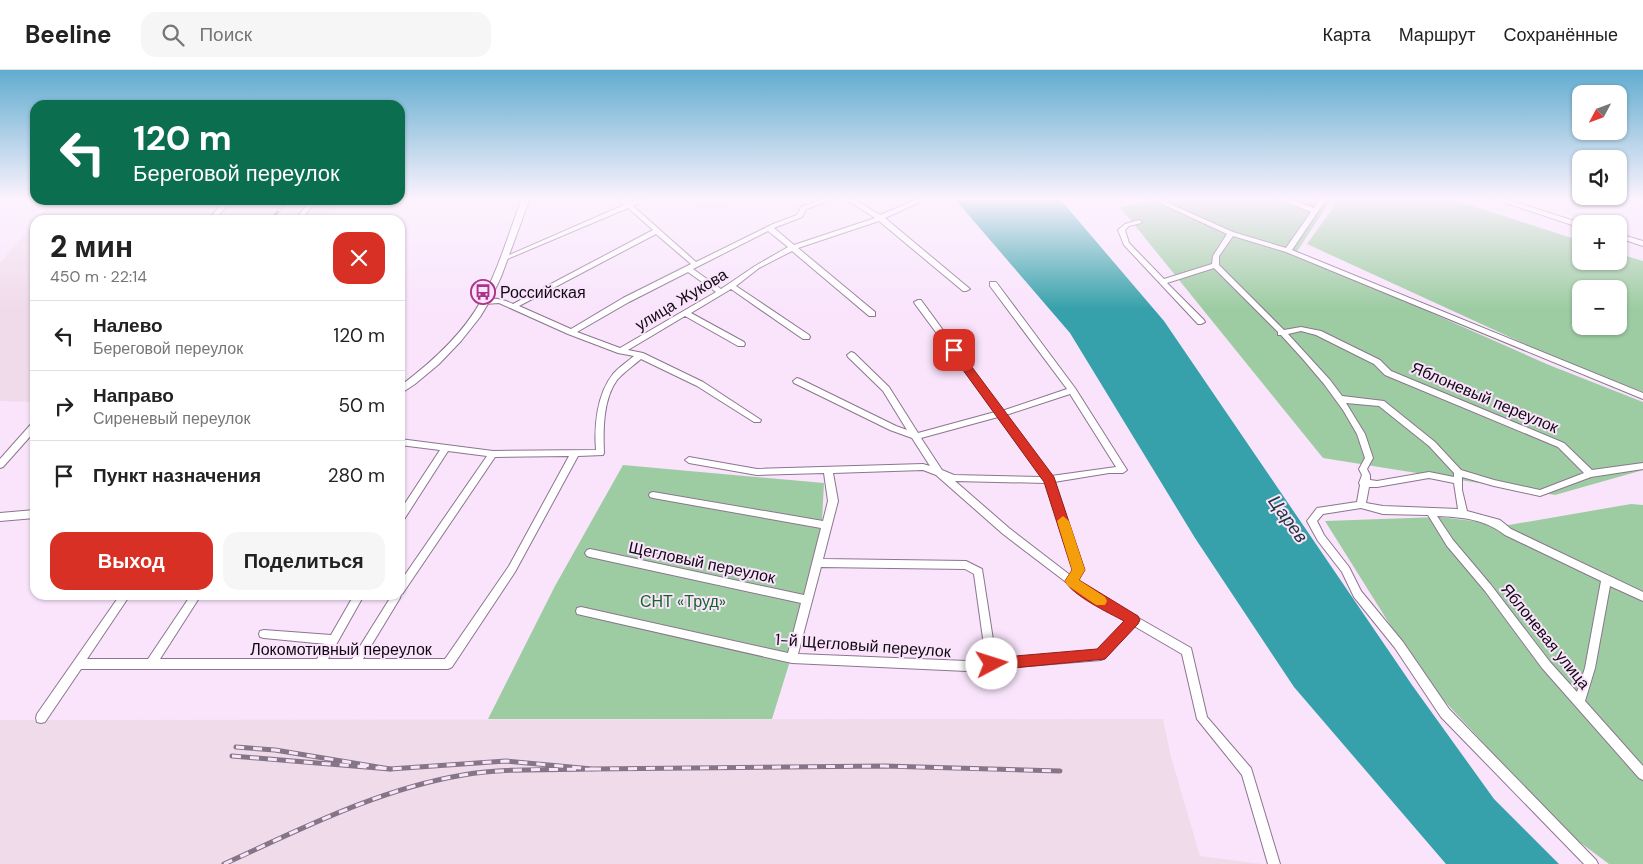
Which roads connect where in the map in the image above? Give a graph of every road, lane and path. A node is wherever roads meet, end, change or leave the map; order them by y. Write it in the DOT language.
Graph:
graph roads {
  1 [pos="512,235"];
  2 [pos="558,235"];
  3 [pos="648,235"];
  4 [pos="660,235"];
  5 [pos="755,235"];
  6 [pos="779,235"];
  7 [pos="830,235"];
  8 [pos="900,235"];
  9 [pos="1123,235"];
  10 [pos="1230,235"];
  11 [pos="1238,235"];
  12 [pos="1299,235"];
  13 [pos="1627,239"];
  14 [pos="1643,244"];
  15 [pos="792,248"];
  16 [pos="1288,251"];
  17 [pos="503,259"];
  18 [pos="1215,265"];
  19 [pos="693,267"];
  20 [pos="1163,282"];
  21 [pos="993,284"];
  22 [pos="731,286"];
  23 [pos="966,290"];
  24 [pos="721,292"];
  25 [pos="484,302"];
  26 [pos="918,302"];
  27 [pos="514,306"];
  28 [pos="685,313"];
  29 [pos="872,314"];
  30 [pos="1201,322"];
  31 [pos="571,332"];
  32 [pos="1281,333"];
  33 [pos="806,337"];
  34 [pos="741,344"];
  35 [pos="621,351"];
  36 [pos="640,355"];
  37 [pos="851,355"];
  38 [pos="797,381"];
  39 [pos="405,387"];
  40 [pos="1072,390"];
  41 [pos="1643,396"];
  42 [pos="1339,398"];
  43 [pos="1002,414"];
  44 [pos="757,420"];
  45 [pos="30,431"];
  46 [pos="917,436"];
  47 [pos="405,443"];
  48 [pos="445,449"];
  49 [pos="600,453"];
  50 [pos="493,454"];
  51 [pos="575,454"];
  52 [pos="689,460"];
  53 [pos="0,465"];
  54 [pos="1643,466"];
  55 [pos="828,471"];
  56 [pos="939,473"];
  57 [pos="1590,474"];
  58 [pos="1458,477"];
  59 [pos="1050,480"];
  60 [pos="1364,483"];
  61 [pos="654,495"];
  62 [pos="1361,505"];
  63 [pos="405,510"];
  64 [pos="1431,512"];
  65 [pos="1463,513"];
  66 [pos="30,514"];
  67 [pos="0,517"];
  68 [pos="827,525"];
  69 [pos="590,553"];
  70 [pos="819,563"];
  71 [pos="1606,580"];
  72 [pos="1072,581"];
  73 [pos="405,582"];
  74 [pos="1643,596"];
  75 [pos="122,600"];
  76 [pos="193,600"];
  77 [pos="356,600"];
  78 [pos="394,600"];
  79 [pos="807,600"];
  80 [pos="581,611"];
  81 [pos="1133,620"];
  82 [pos="264,634"];
  83 [pos="334,640"];
  84 [pos="792,658"];
  85 [pos="79,664"];
  86 [pos="151,664"];
  87 [pos="320,664"];
  88 [pos="356,664"];
  89 [pos="992,664"];
  90 [pos="1578,701"];
  91 [pos="41,718"];
  92 [pos="1643,774"];
  93 [pos="1274,864"];
  94 [pos="1592,864"];
  1 -- 17 [label="street"];
  2 -- 17 [label="street"];
  3 -- 27 [label="street"];
  4 -- 19 [label="street"];
  5 -- 19 [label="street"];
  6 -- 15 [label="street"];
  7 -- 15 [label="street, улица Жукова"];
  8 -- 23 [label="street"];
  9 -- 20 [label="street"];
  10 -- 18 [label="street"];
  11 -- 16 [label="street"];
  12 -- 16 [label="street"];
  13 -- 14 [label="street"];
  15 -- 22 [label="street, улица Жукова"];
  15 -- 29 [label="street"];
  16 -- 41 [label="street"];
  17 -- 25 [label="street"];
  18 -- 20 [label="street"];
  18 -- 32 [label="street"];
  19 -- 24 [label="street"];
  19 -- 31 [label="street"];
  20 -- 30 [label="street"];
  21 -- 40 [label="street"];
  22 -- 24 [label="street, улица Жукова"];
  22 -- 33 [label="street"];
  24 -- 28 [label="street, улица Жукова"];
  25 -- 27 [label="street"];
  25 -- 39 [label="street"];
  26 -- 43 [label="street"];
  27 -- 31 [label="street"];
  28 -- 34 [label="street"];
  28 -- 35 [label="street, улица Жукова"];
  31 -- 35 [label="street"];
  32 -- 42 [label="street"];
  32 -- 57 [label="street, Яблоневый переулок"];
  35 -- 36 [label="street"];
  36 -- 44 [label="street"];
  36 -- 49 [label="street"];
  37 -- 46 [label="street"];
  38 -- 46 [label="street"];
  40 -- 43 [label="street"];
  40 -- 59 [label="street"];
  42 -- 58 [label="street"];
  42 -- 60 [label="street"];
  43 -- 46 [label="street"];
  43 -- 59 [label="street"];
  45 -- 53 [label="street"];
  46 -- 56 [label="street"];
  47 -- 48 [label="street"];
  48 -- 50 [label="street"];
  48 -- 63 [label="street"];
  49 -- 51 [label="street"];
  50 -- 51 [label="street"];
  50 -- 73 [label="street"];
  51 -- 88 [label="street, Локомотивный переулок"];
  52 -- 55 [label="street"];
  54 -- 57 [label="street"];
  55 -- 56 [label="street"];
  55 -- 68 [label="street"];
  56 -- 59 [label="street"];
  56 -- 72 [label="street"];
  57 -- 58 [label="street"];
  58 -- 60 [label="street"];
  58 -- 65 [label="street"];
  59 -- 72 [label="street"];
  60 -- 62 [label="street"];
  61 -- 68 [label="street"];
  62 -- 64 [label="street"];
  62 -- 94 [label="street"];
  64 -- 65 [label="street"];
  64 -- 90 [label="street, Яблоневая улица"];
  65 -- 71 [label="street"];
  66 -- 67 [label="street"];
  68 -- 70 [label="street"];
  69 -- 79 [label="street, Щегловый переулок"];
  70 -- 79 [label="street"];
  70 -- 89 [label="street"];
  71 -- 74 [label="street"];
  71 -- 90 [label="street"];
  72 -- 81 [label="street"];
  75 -- 85 [label="street"];
  76 -- 86 [label="street"];
  77 -- 83 [label="street"];
  78 -- 88 [label="street"];
  79 -- 84 [label="street"];
  80 -- 84 [label="street, 1-й Щегловый переулок"];
  81 -- 89 [label="street, 1-й Щегловый переулок"];
  81 -- 93 [label="street"];
  82 -- 83 [label="street"];
  83 -- 87 [label="street"];
  84 -- 89 [label="street, 1-й Щегловый переулок"];
  85 -- 86 [label="street, Локомотивный переулок"];
  85 -- 91 [label="street"];
  86 -- 87 [label="street, Локомотивный переулок"];
  87 -- 88 [label="street, Локомотивный переулок"];
  90 -- 92 [label="street, Яблоневая улица"];
}
